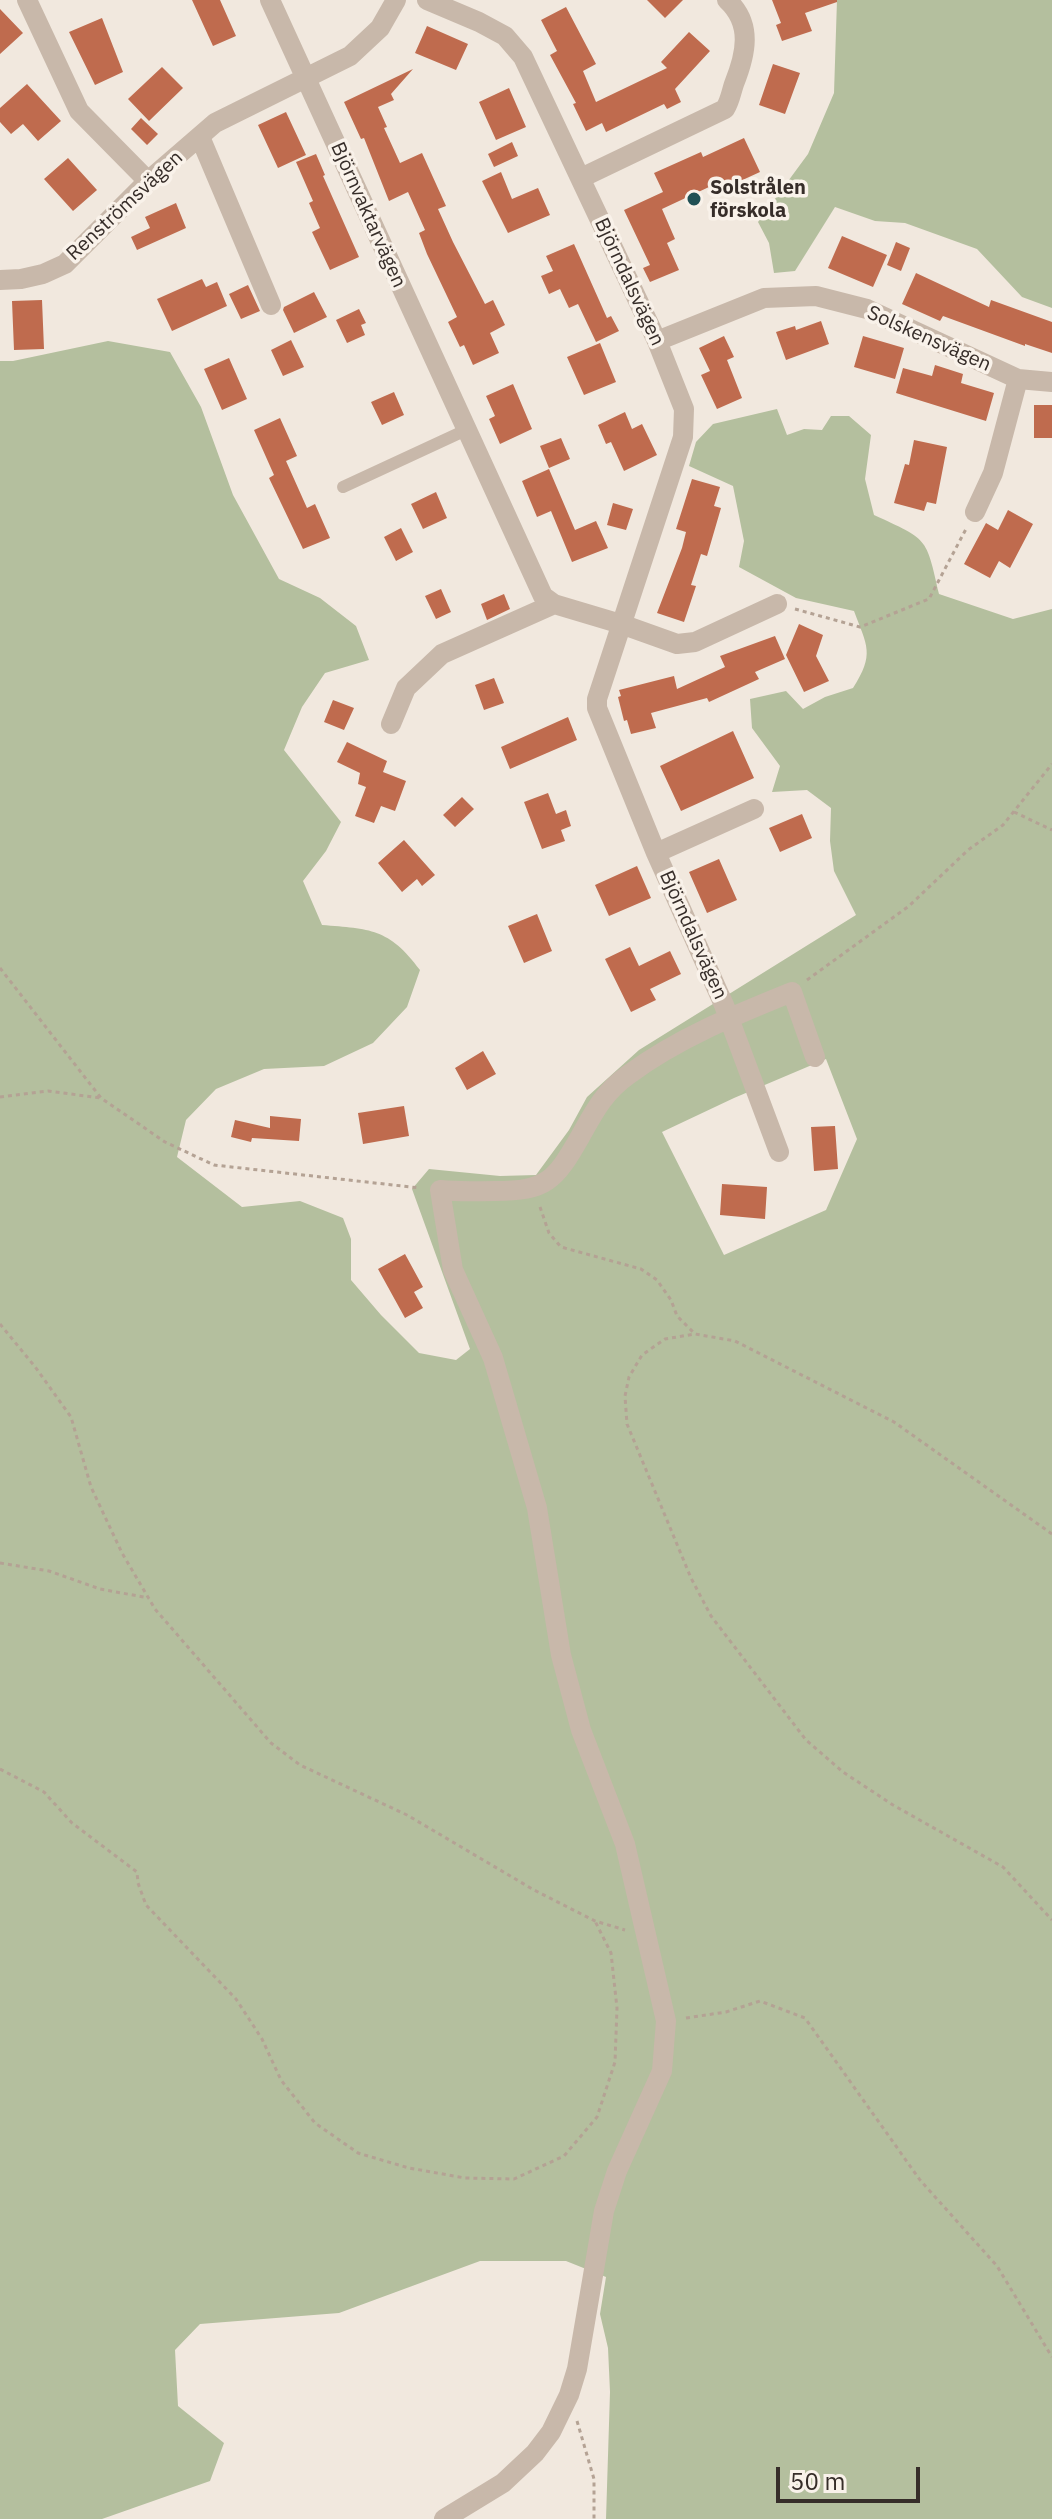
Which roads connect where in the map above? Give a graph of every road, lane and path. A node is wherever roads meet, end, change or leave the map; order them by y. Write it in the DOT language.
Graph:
graph roads {
  1 [pos="27,0"];
  2 [pos="270,0"];
  3 [pos="396,0"];
  4 [pos="427,0"];
  5 [pos="727,0"];
  6 [pos="306,78"];
  7 [pos="200,137"];
  8 [pos="581,178"];
  9 [pos="148,181"];
  10 [pos="0,280"];
  11 [pos="271,305"];
  12 [pos="657,341"];
  13 [pos="1018,379"];
  14 [pos="1052,382"];
  15 [pos="466,430"];
  16 [pos="343,487"];
  17 [pos="975,512"];
  18 [pos="554,604"];
  19 [pos="777,604"];
  20 [pos="621,624"];
  21 [pos="391,724"];
  22 [pos="1052,764"];
  23 [pos="754,809"];
  24 [pos="1014,812"];
  25 [pos="1052,830"];
  26 [pos="656,853"];
  27 [pos="0,968"];
  28 [pos="792,992"];
  29 [pos="729,1017"];
  30 [pos="815,1057"];
  31 [pos="0,1097"];
  32 [pos="101,1098"];
  33 [pos="779,1152"];
  34 [pos="534,1189"];
  35 [pos="440,1190"];
  36 [pos="0,1324"];
  37 [pos="695,1334"];
  38 [pos="1052,1534"];
  39 [pos="0,1563"];
  40 [pos="149,1598"];
  41 [pos="0,1769"];
  42 [pos="1052,1920"];
  43 [pos="595,1921"];
  44 [pos="648,1936"];
  45 [pos="666,2021"];
  46 [pos="1052,2357"];
  47 [pos="569,2395"];
  48 [pos="444,2519"];
  49 [pos="594,2519"];
  1 -- 9 [label="street"];
  2 -- 6 [label="street, Björnvaktarvägen"];
  3 -- 6 [label="street, Renströmsvägen"];
  4 -- 8 [label="street, Björndalsvägen"];
  5 -- 8 [label="street"];
  6 -- 7 [label="street, Renströmsvägen"];
  6 -- 15 [label="street, Björnvaktarvägen"];
  7 -- 9 [label="street, Renströmsvägen"];
  7 -- 11 [label="street, Renströmsvägen"];
  8 -- 12 [label="street, Björndalsvägen"];
  9 -- 10 [label="street, Renströmsvägen"];
  12 -- 13 [label="street, Solskensvägen"];
  12 -- 20 [label="street, Björndalsvägen"];
  13 -- 14 [label="street, Solskensvägen"];
  13 -- 17 [label="street"];
  15 -- 16 [label="lane"];
  15 -- 18 [label="street, Björnvaktarvägen"];
  17 -- 19 [label="path"];
  18 -- 20 [label="street"];
  18 -- 21 [label="street"];
  19 -- 20 [label="street"];
  20 -- 26 [label="street, Björndalsvägen"];
  22 -- 24 [label="path"];
  23 -- 26 [label="street, Björndalsvägen"];
  24 -- 25 [label="path"];
  24 -- 28 [label="path"];
  26 -- 29 [label="street, Björndalsvägen"];
  27 -- 32 [label="path"];
  28 -- 29 [label="street, Björndalsvägen"];
  28 -- 30 [label="street"];
  29 -- 33 [label="street, Björndalsvägen"];
  29 -- 34 [label="street, Björndalsvägen"];
  31 -- 32 [label="path"];
  32 -- 35 [label="path"];
  34 -- 35 [label="street"];
  34 -- 37 [label="path"];
  35 -- 44 [label="street"];
  36 -- 40 [label="path"];
  37 -- 38 [label="path"];
  37 -- 42 [label="path"];
  39 -- 40 [label="path"];
  40 -- 43 [label="path"];
  41 -- 43 [label="path"];
  43 -- 44 [label="path"];
  44 -- 45 [label="street"];
  45 -- 46 [label="path"];
  45 -- 47 [label="street"];
  47 -- 48 [label="street"];
  47 -- 49 [label="path"];
}
